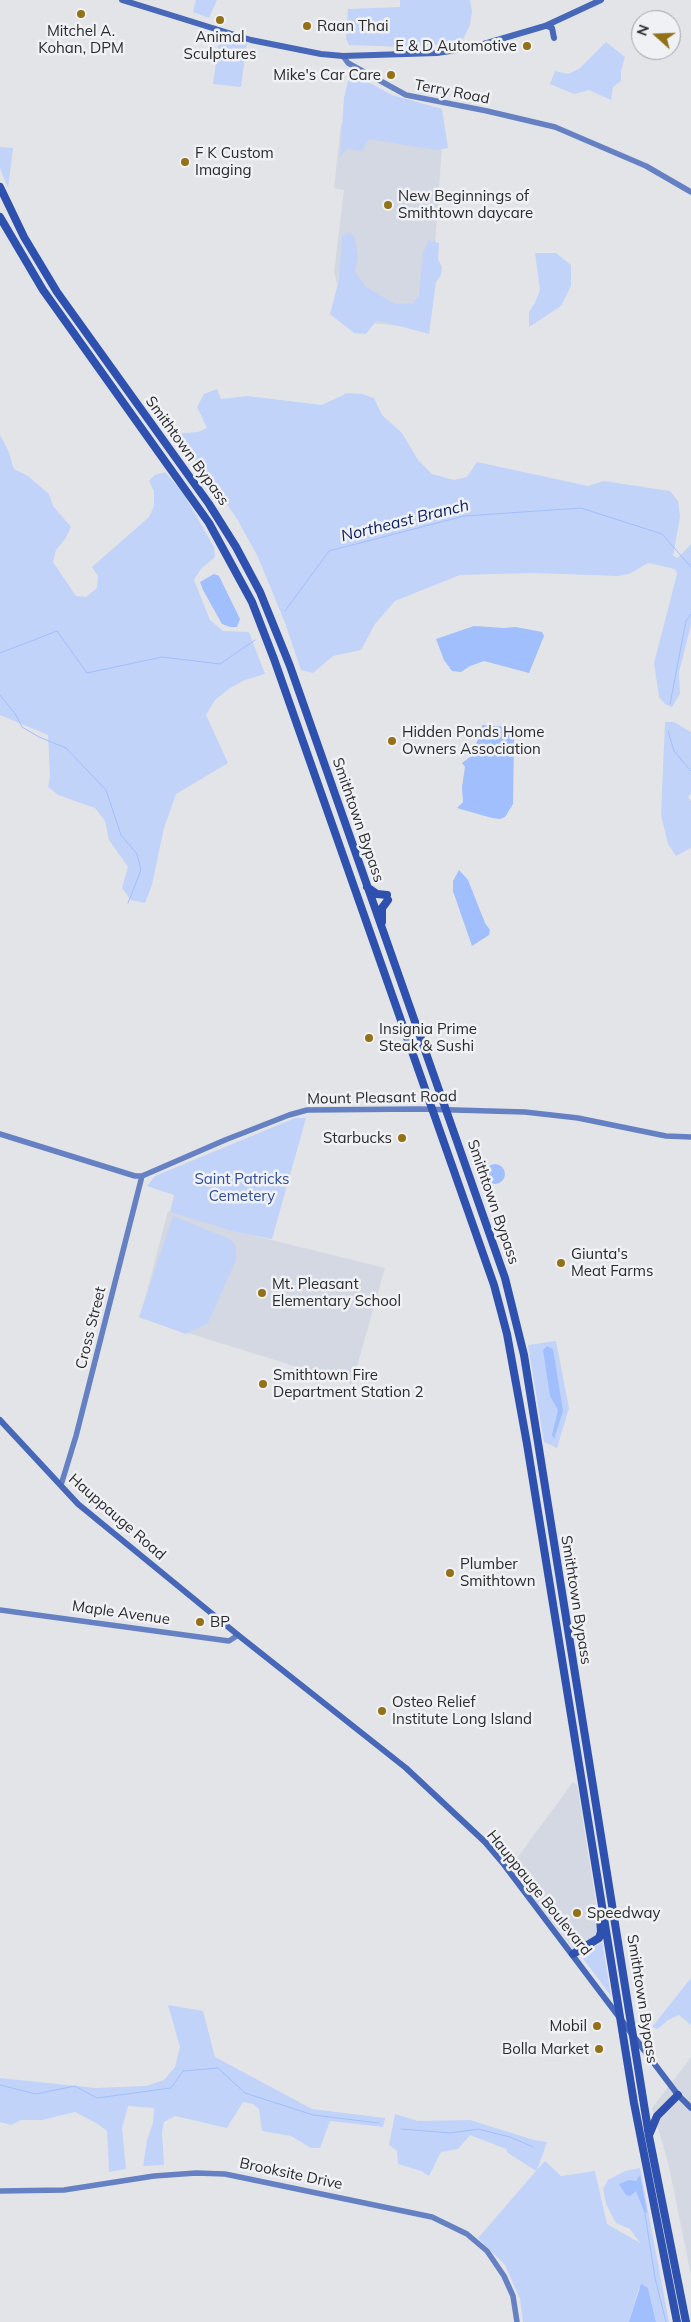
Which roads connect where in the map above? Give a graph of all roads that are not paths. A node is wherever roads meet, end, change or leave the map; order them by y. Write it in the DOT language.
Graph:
graph roads {
  1 [pos="122,0"];
  2 [pos="601,0"];
  3 [pos="547,26"];
  4 [pos="554,38"];
  5 [pos="343,56"];
  6 [pos="0,186"];
  7 [pos="691,192"];
  8 [pos="0,217"];
  9 [pos="367,886"];
  10 [pos="383,932"];
  11 [pos="432,1109"];
  12 [pos="447,1109"];
  13 [pos="0,1134"];
  14 [pos="691,1137"];
  15 [pos="142,1176"];
  16 [pos="0,1420"];
  17 [pos="61,1485"];
  18 [pos="178,1586"];
  19 [pos="0,1610"];
  20 [pos="238,1635"];
  21 [pos="600,1889"];
  22 [pos="573,1954"];
  23 [pos="620,2016"];
  24 [pos="634,2035"];
  25 [pos="678,2095"];
  26 [pos="691,2108"];
  27 [pos="649,2136"];
  28 [pos="0,2191"];
  29 [pos="517,2322"];
  30 [pos="677,2322"];
  31 [pos="686,2322"];
  1 -- 5 [label="main road"];
  2 -- 3 [label="main road"];
  3 -- 4 [label="main road"];
  3 -- 5 [label="main road"];
  5 -- 7 [label="street, Terry Road"];
  6 -- 9 [label="highway, Smithtown Bypass"];
  8 -- 11 [label="highway, Smithtown Bypass"];
  9 -- 10 [label="highway, Smithtown Bypass"];
  9 -- 10 [label="highway"];
  10 -- 12 [label="highway, Smithtown Bypass"];
  11 -- 12 [label="street, Mount Pleasant Road"];
  11 -- 15 [label="street, Mount Pleasant Road"];
  11 -- 21 [label="highway, Smithtown Bypass"];
  12 -- 14 [label="street, Mount Pleasant Road"];
  12 -- 24 [label="highway, Smithtown Bypass"];
  13 -- 15 [label="street"];
  15 -- 17 [label="street, Cross Street"];
  16 -- 17 [label="main road, Hauppauge Road"];
  17 -- 18 [label="main road, Hauppauge Road"];
  18 -- 20 [label="main road, Hauppauge Boulevard"];
  19 -- 20 [label="street, Maple Avenue"];
  20 -- 22 [label="main road, Hauppauge Boulevard"];
  21 -- 22 [label="highway"];
  21 -- 23 [label="highway, Smithtown Bypass"];
  22 -- 23 [label="main road, Hauppauge Boulevard"];
  23 -- 24 [label="main road, Hauppauge Boulevard"];
  23 -- 30 [label="highway, Smithtown Bypass"];
  24 -- 25 [label="main road, Hauppauge Boulevard"];
  24 -- 27 [label="highway, Smithtown Bypass"];
  25 -- 26 [label="main road, Hauppauge Boulevard"];
  25 -- 27 [label="highway"];
  27 -- 31 [label="highway, Smithtown Bypass"];
  28 -- 29 [label="street, Brooksite Drive"];
}
